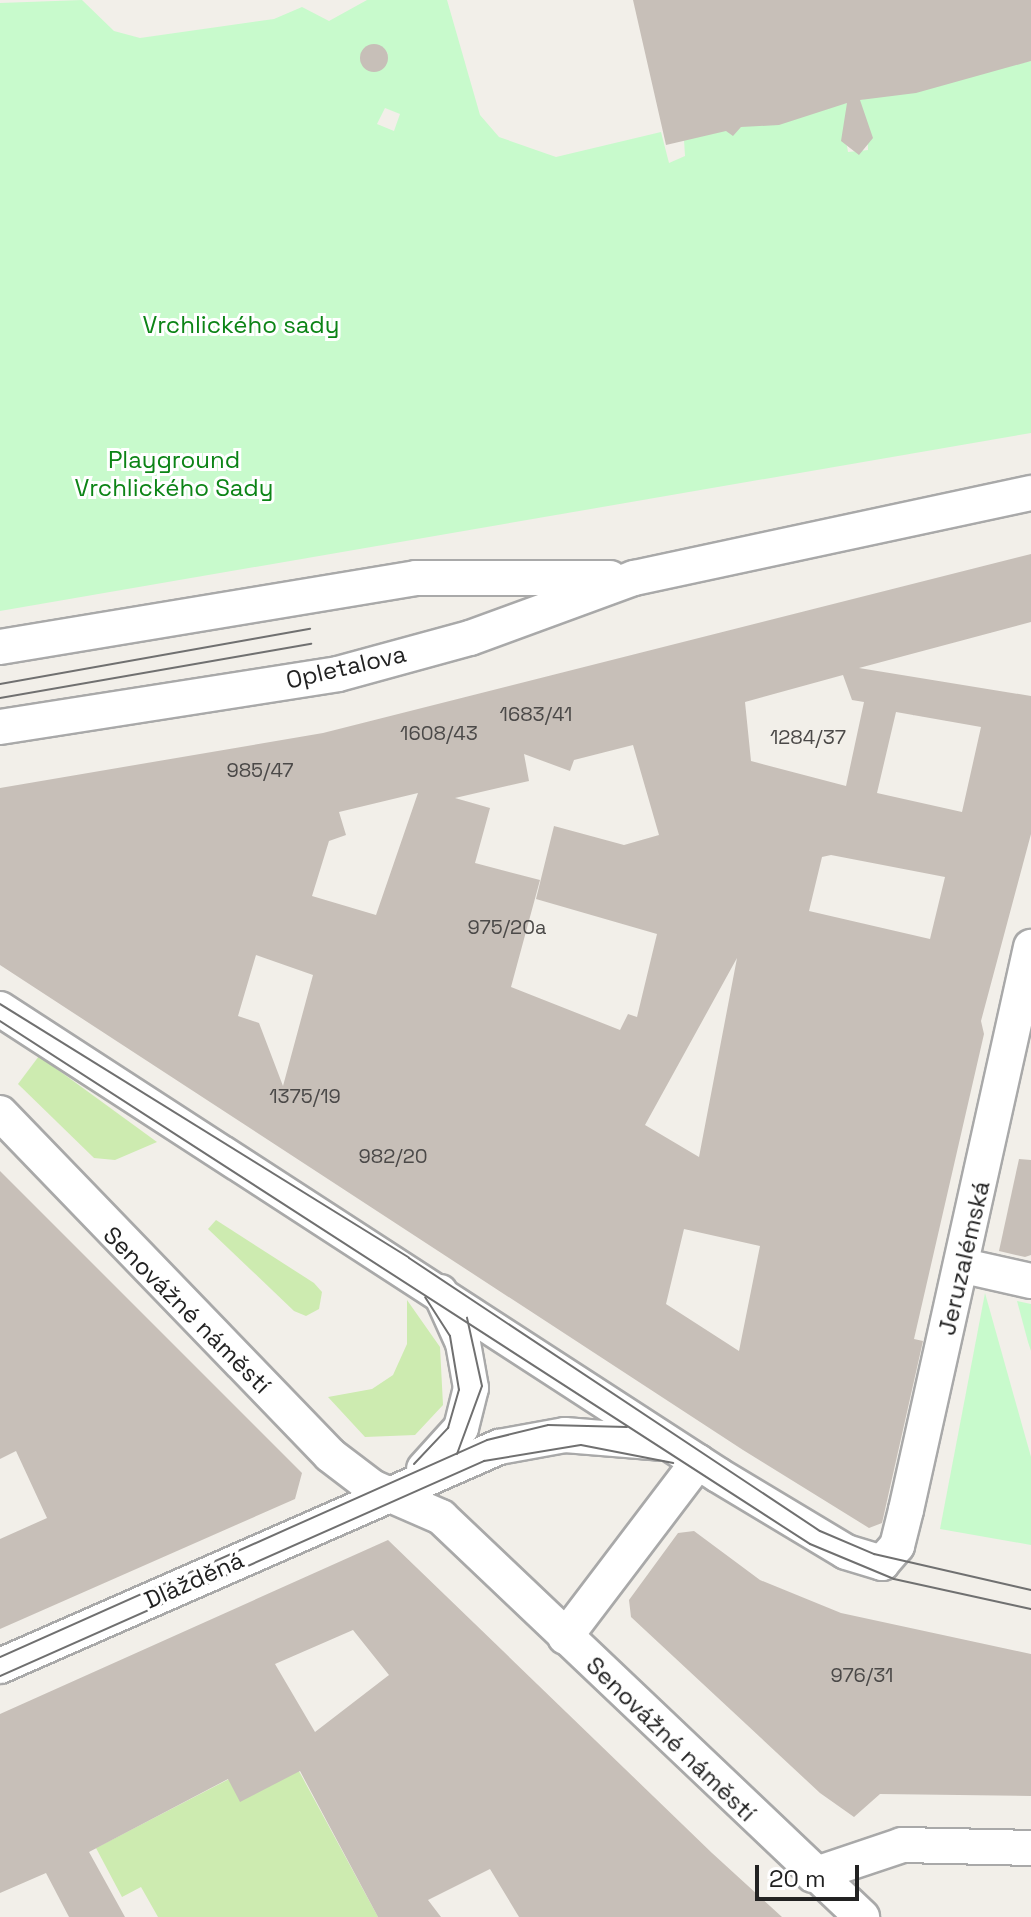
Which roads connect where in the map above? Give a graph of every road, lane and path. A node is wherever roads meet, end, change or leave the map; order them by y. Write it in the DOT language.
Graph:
graph roads {
  1 [pos="1031,493"];
  2 [pos="634,578"];
  3 [pos="0,647"];
  4 [pos="0,727"];
  5 [pos="1031,947"];
  6 [pos="0,1009"];
  7 [pos="0,1113"];
  8 [pos="964,1266"];
  9 [pos="1031,1281"];
  10 [pos="440,1292"];
  11 [pos="668,1443"];
  12 [pos="698,1462"];
  13 [pos="387,1493"];
  14 [pos="565,1637"];
  15 [pos="0,1666"];
  16 [pos="1031,1848"];
  17 [pos="813,1875"];
  18 [pos="862,1917"];
  1 -- 2 [label="street, Opletalova"];
  2 -- 3 [label="street, Opletalova"];
  2 -- 4 [label="street, Opletalova"];
  5 -- 8 [label="street, Jeruzalémská"];
  6 -- 10 [label="street"];
  7 -- 13 [label="street, Senovážné náměstí"];
  8 -- 9 [label="street"];
  8 -- 12 [label="street, Jeruzalémská"];
  10 -- 11 [label="street"];
  10 -- 13 [label="street"];
  11 -- 12 [label="street"];
  11 -- 13 [label="street"];
  12 -- 14 [label="street, Senovážné náměstí"];
  13 -- 14 [label="street, Senovážné náměstí"];
  13 -- 15 [label="street, Dlážděná"];
  14 -- 17 [label="street, Senovážné náměstí"];
  16 -- 17 [label="street"];
  17 -- 18 [label="street, Senovážné náměstí"];
}
